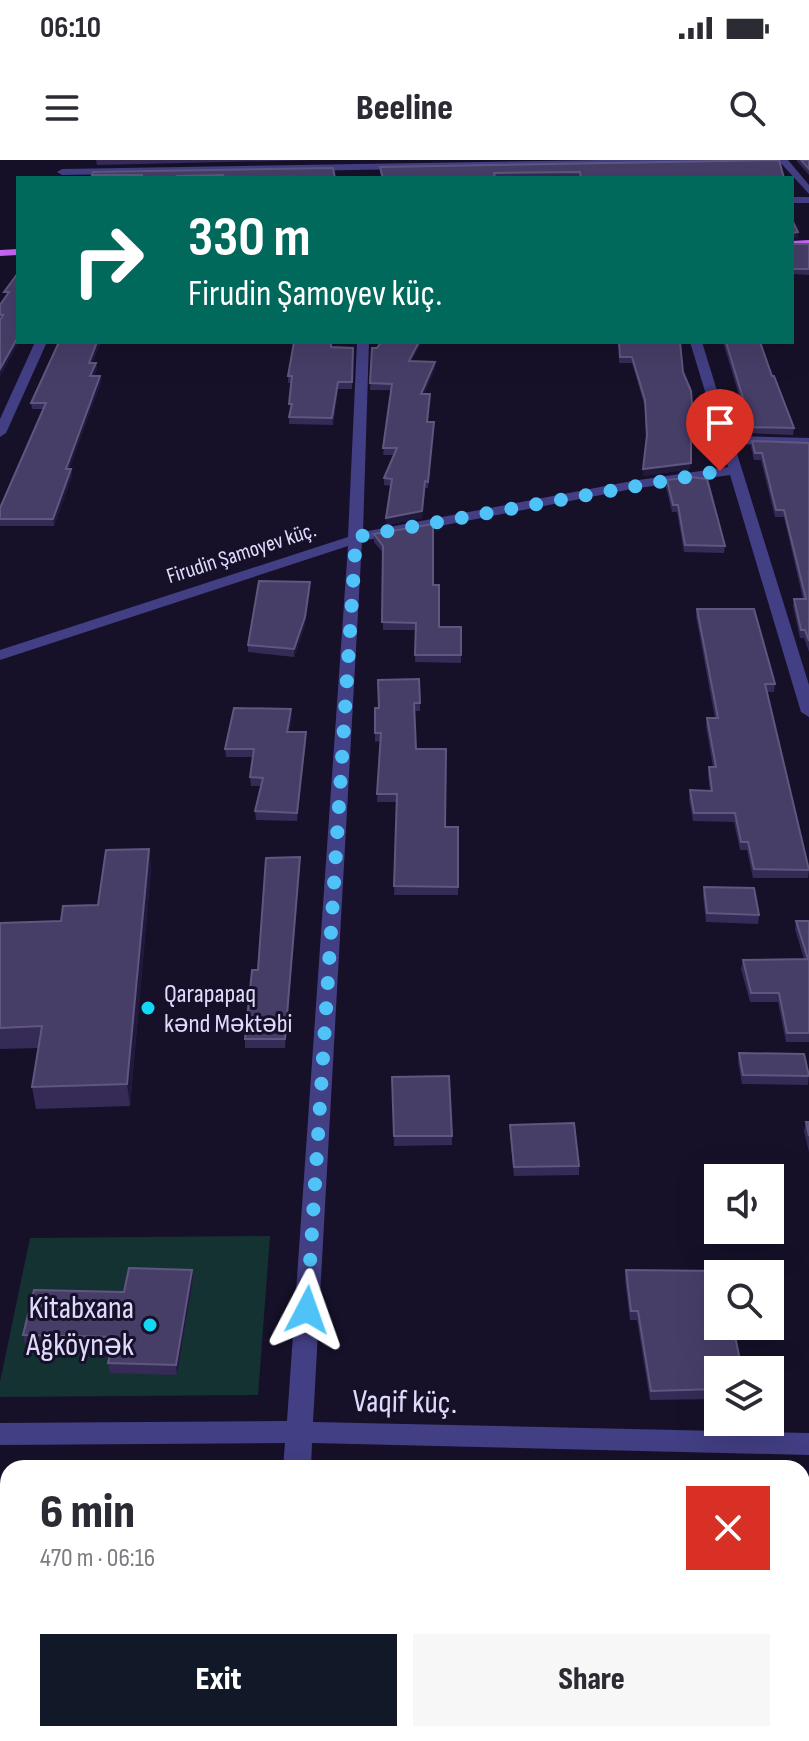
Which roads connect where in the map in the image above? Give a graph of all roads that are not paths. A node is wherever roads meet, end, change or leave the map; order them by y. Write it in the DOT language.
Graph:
graph roads {
  1 [pos="761,160"];
  2 [pos="783,160"];
  3 [pos="350,163"];
  4 [pos="62,172"];
  5 [pos="809,191"];
  6 [pos="40,344"];
  7 [pos="363,344"];
  8 [pos="697,344"];
  9 [pos="0,433"];
  10 [pos="726,440"];
  11 [pos="809,442"];
  12 [pos="737,471"];
  13 [pos="356,537"];
  14 [pos="0,655"];
  15 [pos="809,712"];
  16 [pos="299,1432"];
  17 [pos="0,1434"];
  18 [pos="809,1444"];
  19 [pos="297,1460"];
  1 -- 3 [label="street"];
  2 -- 5 [label="street"];
  3 -- 4 [label="street"];
  6 -- 9 [label="street"];
  7 -- 13 [label="street"];
  8 -- 10 [label="street"];
  10 -- 11 [label="street"];
  10 -- 12 [label="street"];
  12 -- 13 [label="street, Firudin Şamoyev küç."];
  12 -- 15 [label="street"];
  13 -- 14 [label="street, Firudin Şamoyev küç."];
  13 -- 16 [label="street"];
  16 -- 17 [label="street, Vaqif küç."];
  16 -- 18 [label="street, Vaqif küç."];
  16 -- 19 [label="street"];
}
